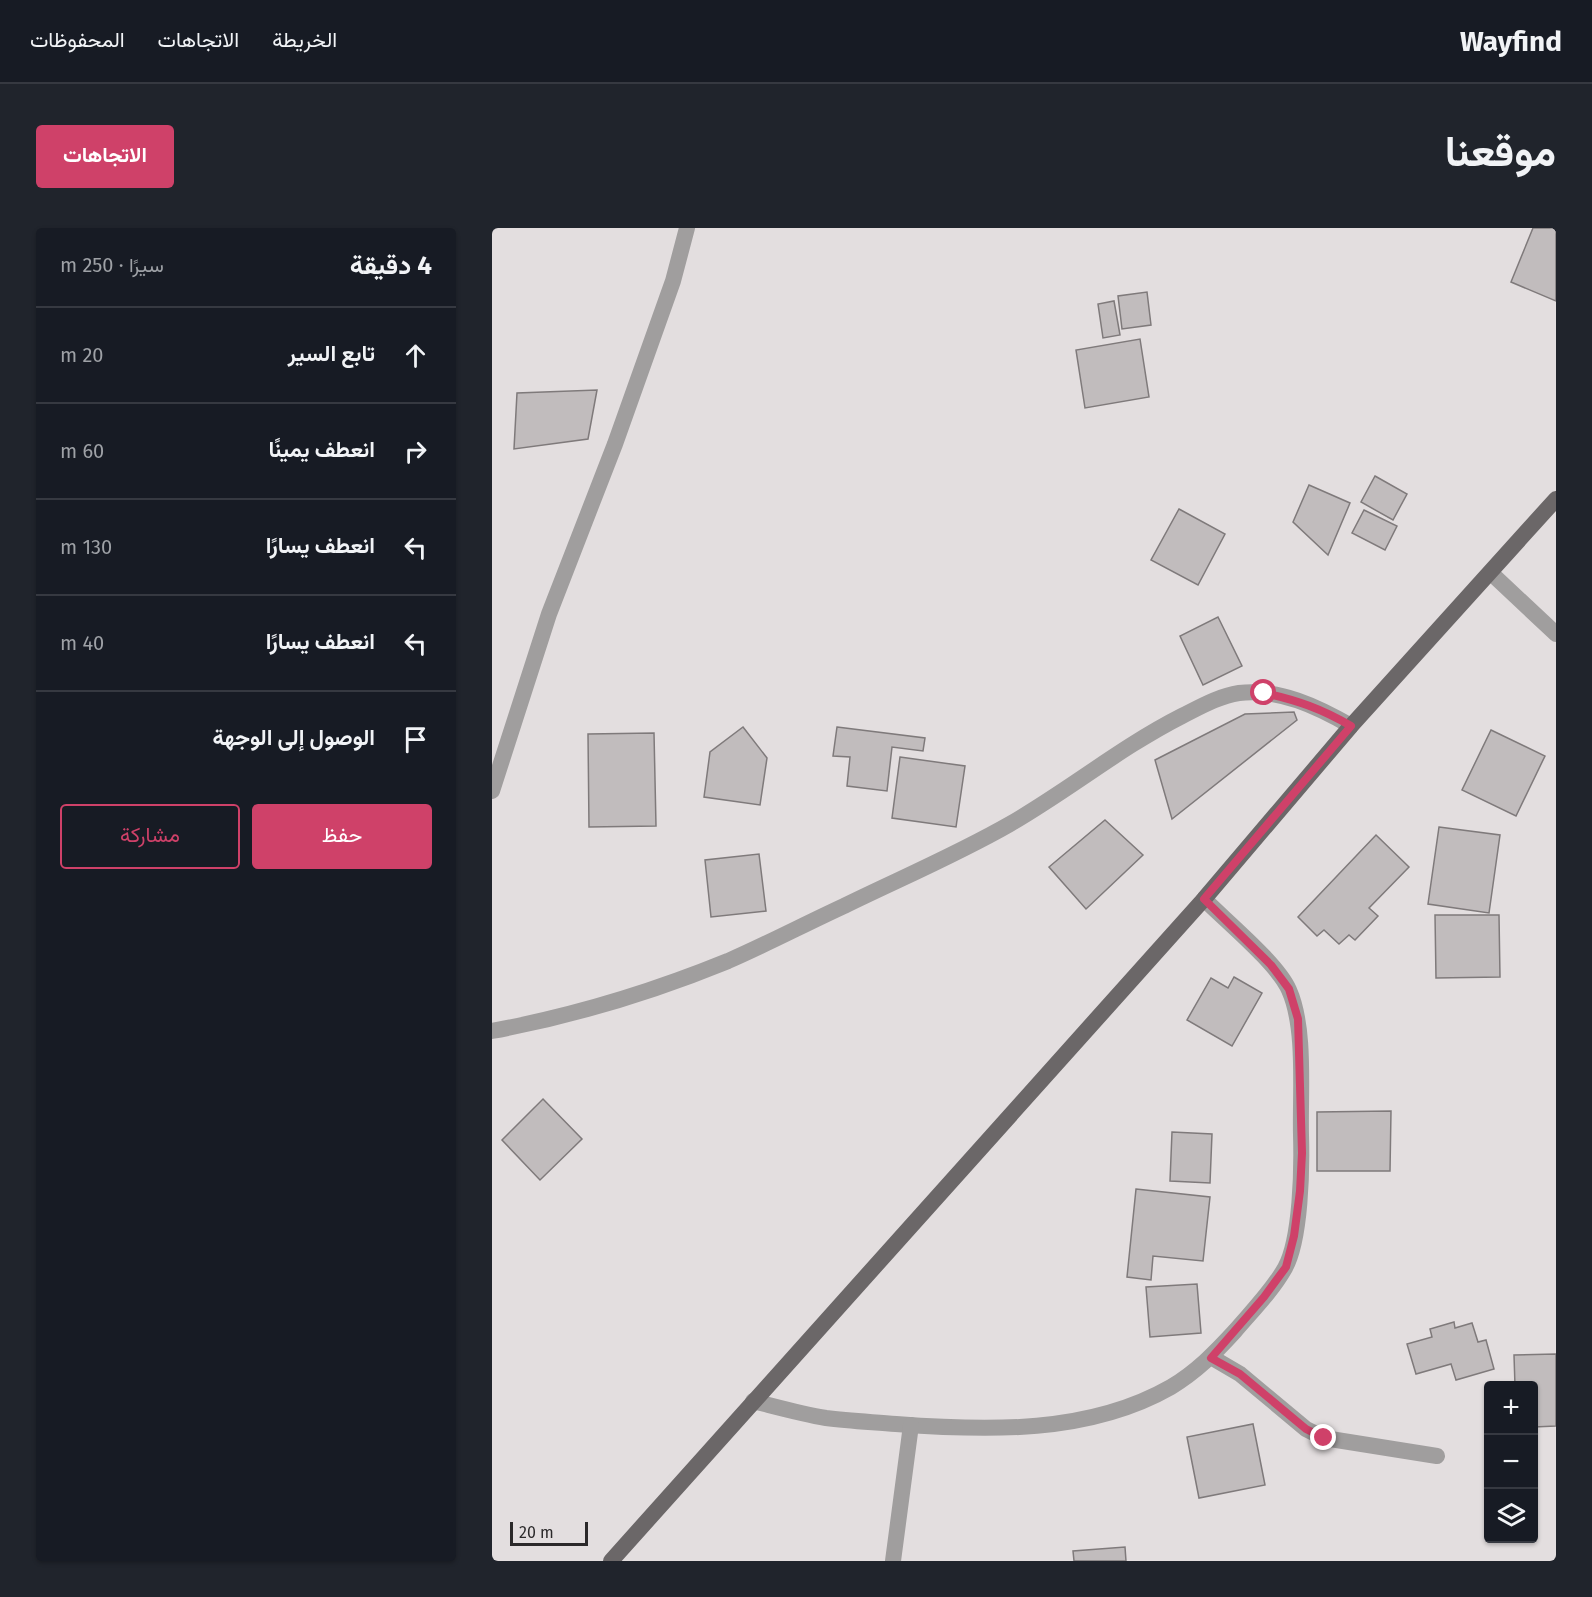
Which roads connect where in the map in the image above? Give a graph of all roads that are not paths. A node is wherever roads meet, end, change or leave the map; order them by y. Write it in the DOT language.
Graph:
graph roads {
  1 [pos="687,228"];
  2 [pos="1556,499"];
  3 [pos="1491,573"];
  4 [pos="1556,634"];
  5 [pos="1351,726"];
  6 [pos="492,791"];
  7 [pos="1204,899"];
  8 [pos="492,1032"];
  9 [pos="1211,1358"];
  10 [pos="753,1401"];
  11 [pos="911,1425"];
  12 [pos="1437,1456"];
  13 [pos="611,1561"];
  14 [pos="893,1561"];
  1 -- 6 [label="street"];
  2 -- 3 [label="main road"];
  3 -- 4 [label="street"];
  3 -- 5 [label="main road"];
  5 -- 7 [label="main road"];
  5 -- 8 [label="street"];
  7 -- 9 [label="street"];
  7 -- 10 [label="main road"];
  9 -- 11 [label="street"];
  9 -- 12 [label="street"];
  10 -- 11 [label="street"];
  10 -- 13 [label="main road"];
  11 -- 14 [label="street"];
}
